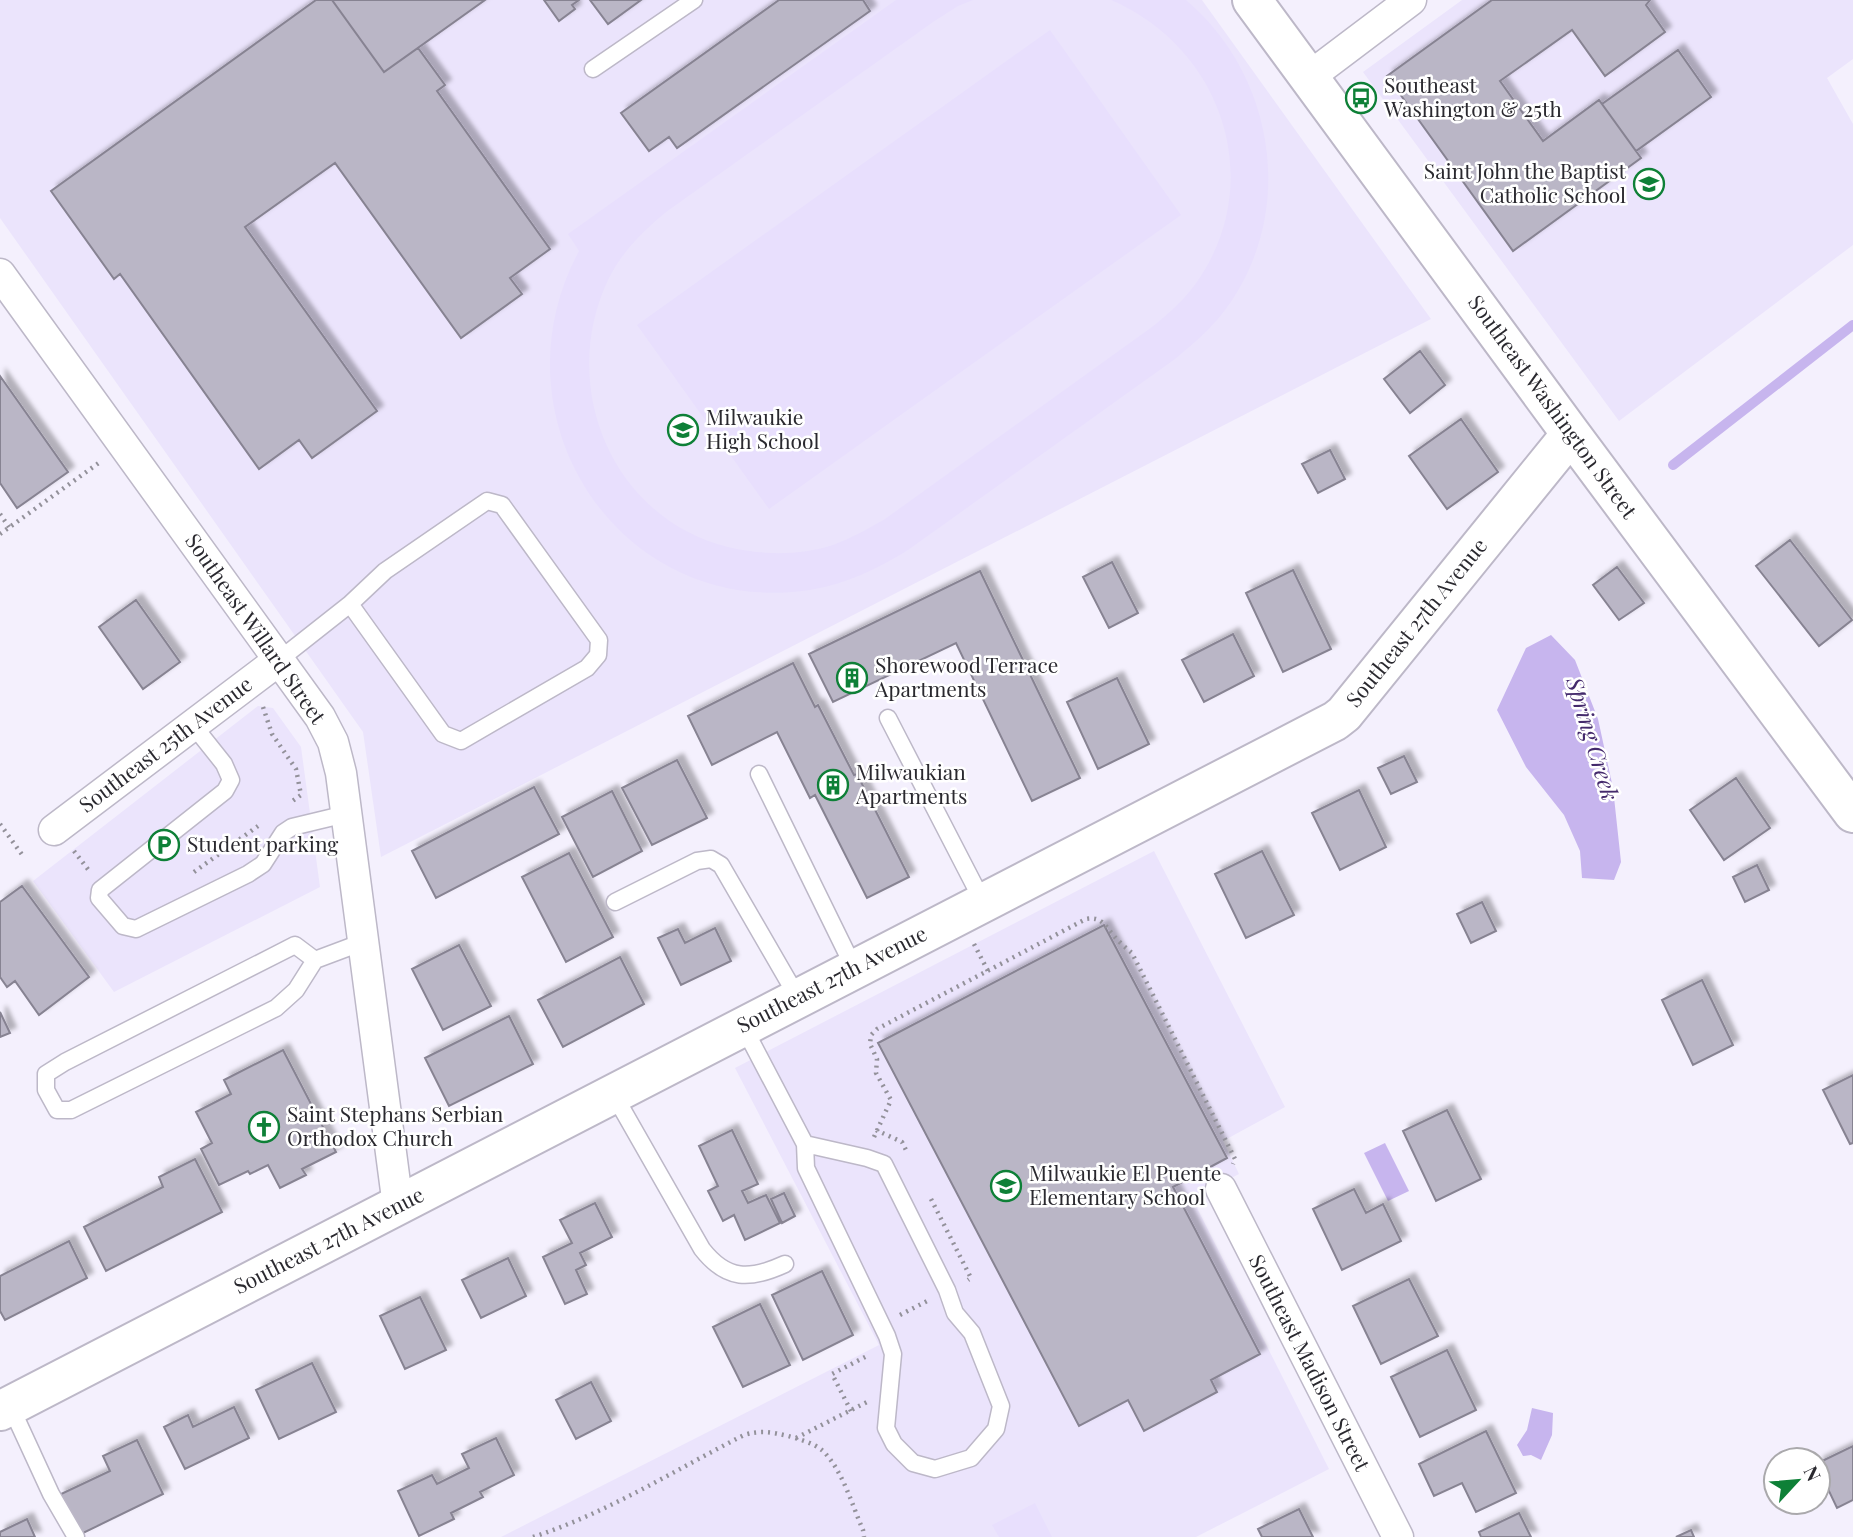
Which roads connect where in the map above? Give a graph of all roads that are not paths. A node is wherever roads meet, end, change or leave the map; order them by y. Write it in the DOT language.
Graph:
graph roads {
  1 [pos="694,0"];
  2 [pos="1252,0"];
  3 [pos="1411,0"];
  4 [pos="593,69"];
  5 [pos="1310,77"];
  6 [pos="0,274"];
  7 [pos="1570,434"];
  8 [pos="351,604"];
  9 [pos="279,660"];
  10 [pos="888,718"];
  11 [pos="193,725"];
  12 [pos="759,775"];
  13 [pos="1853,813"];
  14 [pos="346,814"];
  15 [pos="54,830"];
  16 [pos="615,902"];
  17 [pos="983,902"];
  18 [pos="363,942"];
  19 [pos="315,960"];
  20 [pos="854,968"];
  21 [pos="798,998"];
  22 [pos="743,1026"];
  23 [pos="613,1093"];
  24 [pos="805,1144"];
  25 [pos="1221,1189"];
  26 [pos="398,1206"];
  27 [pos="785,1264"];
  28 [pos="5,1408"];
  29 [pos="76,1537"];
  30 [pos="1398,1537"];
  1 -- 4 [label="lane"];
  2 -- 5 [label="street, Southeast Washington Street"];
  3 -- 5 [label="street"];
  5 -- 7 [label="street, Southeast Washington Street"];
  6 -- 9 [label="street, Southeast Willard Street"];
  7 -- 13 [label="street, Southeast Washington Street"];
  7 -- 17 [label="street, Southeast 27th Avenue"];
  8 -- 8 [label="lane"];
  8 -- 9 [label="lane"];
  9 -- 11 [label="street, Southeast 25th Avenue"];
  9 -- 14 [label="street, Southeast Willard Street"];
  10 -- 17 [label="lane"];
  11 -- 14 [label="lane"];
  11 -- 15 [label="street, Southeast 25th Avenue"];
  12 -- 20 [label="lane"];
  14 -- 18 [label="street, Southeast Willard Street"];
  16 -- 21 [label="lane"];
  17 -- 20 [label="street, Southeast 27th Avenue"];
  18 -- 19 [label="lane"];
  18 -- 26 [label="street, Southeast Willard Street"];
  19 -- 19 [label="lane"];
  20 -- 21 [label="street, Southeast 27th Avenue"];
  21 -- 22 [label="street, Southeast 27th Avenue"];
  22 -- 23 [label="street, Southeast 27th Avenue"];
  22 -- 24 [label="lane"];
  23 -- 26 [label="street, Southeast 27th Avenue"];
  23 -- 27 [label="lane"];
  24 -- 24 [label="lane"];
  25 -- 30 [label="street, Southeast Madison Street"];
  26 -- 28 [label="street, Southeast 27th Avenue"];
  28 -- 29 [label="lane"];
}
